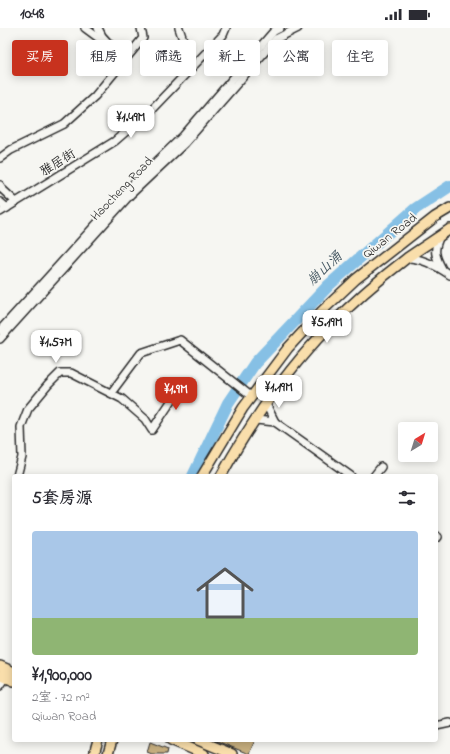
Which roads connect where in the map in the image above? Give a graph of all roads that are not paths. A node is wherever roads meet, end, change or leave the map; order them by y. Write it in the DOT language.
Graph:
graph roads {
  1 [pos="85,28"];
  2 [pos="98,28"];
  3 [pos="141,28"];
  4 [pos="179,28"];
  5 [pos="226,28"];
  6 [pos="298,28"];
  7 [pos="276,29"];
  8 [pos="101,40"];
  9 [pos="105,40"];
  10 [pos="183,40"];
  11 [pos="132,51"];
  12 [pos="196,62"];
  13 [pos="111,76"];
  14 [pos="183,76"];
  15 [pos="0,158"];
  16 [pos="0,185"];
  17 [pos="0,202"];
  18 [pos="16,202"];
  19 [pos="7,208"];
  20 [pos="450,208"];
  21 [pos="0,212"];
  22 [pos="450,229"];
  23 [pos="440,236"];
  24 [pos="407,258"];
  25 [pos="442,269"];
  26 [pos="450,275"];
  27 [pos="0,330"];
  28 [pos="0,339"];
  29 [pos="184,382"];
  30 [pos="111,393"];
  31 [pos="248,394"];
  32 [pos="266,404"];
  33 [pos="256,420"];
  34 [pos="275,422"];
  35 [pos="381,467"];
  36 [pos="18,474"];
  37 [pos="203,474"];
  38 [pos="222,474"];
  39 [pos="348,474"];
  40 [pos="376,474"];
  41 [pos="0,666"];
  42 [pos="9,676"];
  43 [pos="0,686"];
  44 [pos="450,723"];
  45 [pos="438,726"];
  46 [pos="97,742"];
  47 [pos="111,742"];
  48 [pos="177,742"];
  49 [pos="203,742"];
  50 [pos="94,754"];
  51 [pos="108,754"];
  52 [pos="204,754"];
  53 [pos="232,754"];
  1 -- 8 [label="street"];
  2 -- 9 [label="street"];
  3 -- 11 [label="street"];
  4 -- 10 [label="street"];
  5 -- 12 [label="street, 雅居街"];
  6 -- 28 [label="street, Haocheng Road"];
  7 -- 27 [label="street, Haocheng Road"];
  13 -- 15 [label="street"];
  14 -- 18 [label="street, 雅居街"];
  16 -- 18 [label="street"];
  17 -- 19 [label="street"];
  18 -- 19 [label="street, 雅居街"];
  19 -- 21 [label="street, 雅居街"];
  20 -- 31 [label="main road, Qiwan Road"];
  22 -- 23 [label="main road"];
  23 -- 24 [label="main road"];
  23 -- 25 [label="street"];
  24 -- 25 [label="street"];
  24 -- 32 [label="main road"];
  25 -- 26 [label="street"];
  29 -- 30 [label="street"];
  30 -- 31 [label="street"];
  30 -- 36 [label="street"];
  31 -- 37 [label="main road, Qiwan Road"];
  32 -- 33 [label="main road"];
  32 -- 34 [label="street"];
  33 -- 34 [label="street"];
  33 -- 38 [label="main road"];
  34 -- 39 [label="street"];
  35 -- 40 [label="street"];
  41 -- 42 [label="main road"];
  42 -- 43 [label="street"];
  44 -- 45 [label="street"];
  46 -- 50 [label="main road"];
  47 -- 51 [label="main road"];
  48 -- 52 [label="main road"];
  49 -- 53 [label="main road"];
}
